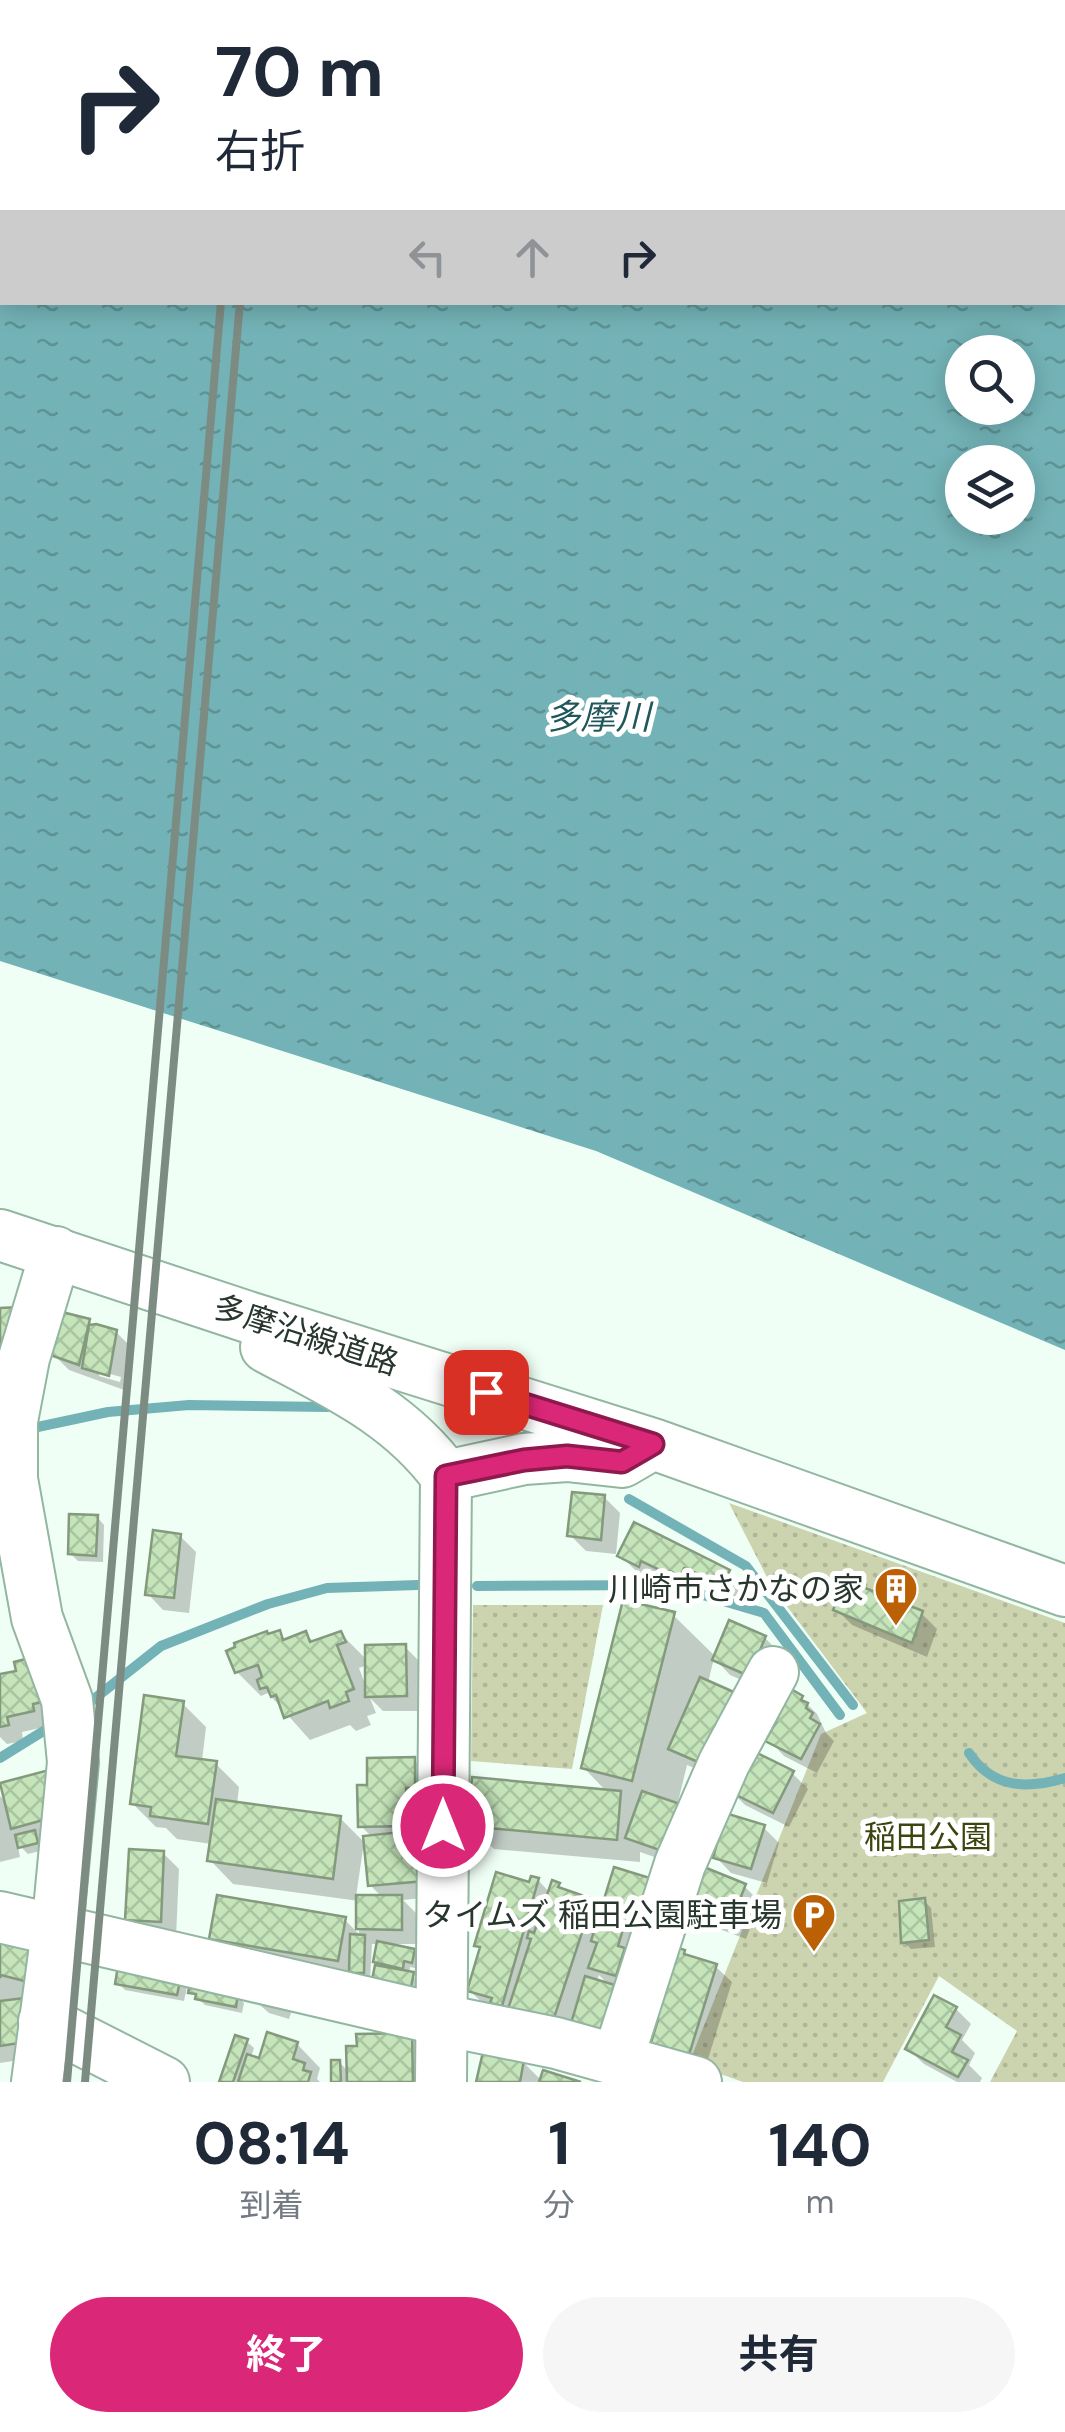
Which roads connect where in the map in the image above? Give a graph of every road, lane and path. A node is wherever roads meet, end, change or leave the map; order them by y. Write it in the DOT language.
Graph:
graph roads {
  1 [pos="0,1234"];
  2 [pos="56,1252"];
  3 [pos="251,1318"];
  4 [pos="653,1444"];
  5 [pos="446,1476"];
  6 [pos="1065,1591"];
  7 [pos="22,1646"];
  8 [pos="774,1672"];
  9 [pos="0,1918"];
  10 [pos="57,1930"];
  11 [pos="442,2020"];
  12 [pos="44,2021"];
  13 [pos="617,2062"];
  14 [pos="38,2082"];
  15 [pos="164,2082"];
  16 [pos="441,2082"];
  17 [pos="696,2082"];
  1 -- 2 [label="street, 多摩沿線道路"];
  2 -- 3 [label="street, 多摩沿線道路"];
  2 -- 7 [label="street"];
  3 -- 4 [label="street, 多摩沿線道路"];
  3 -- 5 [label="street"];
  4 -- 5 [label="street"];
  4 -- 6 [label="street, 多摩沿線道路"];
  5 -- 11 [label="street"];
  7 -- 10 [label="street"];
  8 -- 13 [label="street"];
  9 -- 10 [label="street"];
  10 -- 11 [label="street"];
  10 -- 12 [label="street"];
  11 -- 13 [label="street"];
  11 -- 16 [label="street"];
  12 -- 14 [label="street"];
  12 -- 15 [label="street"];
  13 -- 17 [label="street"];
}
